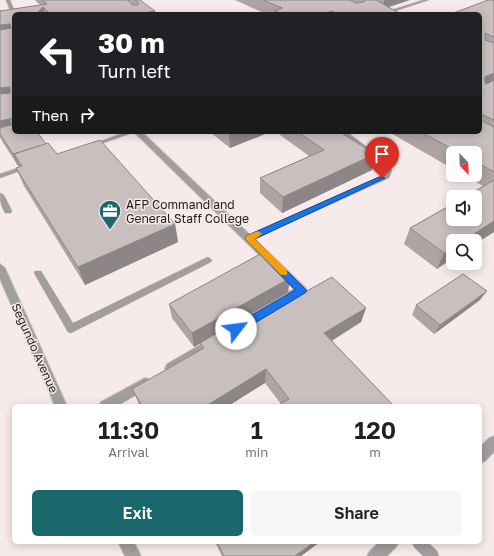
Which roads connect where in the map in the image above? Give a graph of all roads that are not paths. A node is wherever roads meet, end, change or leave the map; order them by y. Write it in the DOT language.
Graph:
graph roads {
  1 [pos="8,0"];
  2 [pos="427,0"];
  3 [pos="13,12"];
  4 [pos="387,12"];
  5 [pos="126,134"];
  6 [pos="140,134"];
  7 [pos="346,134"];
  8 [pos="81,149"];
  9 [pos="37,164"];
  10 [pos="0,176"];
  11 [pos="0,195"];
  12 [pos="8,211"];
  13 [pos="249,238"];
  14 [pos="208,260"];
  15 [pos="0,268"];
  16 [pos="38,273"];
  17 [pos="288,298"];
  18 [pos="220,338"];
  19 [pos="60,404"];
  20 [pos="108,404"];
  21 [pos="494,442"];
  22 [pos="482,454"];
  23 [pos="127,544"];
  24 [pos="389,544"];
  25 [pos="421,544"];
  26 [pos="133,556"];
  27 [pos="375,556"];
  28 [pos="432,556"];
  1 -- 3 [label="lane"];
  2 -- 4 [label="lane"];
  5 -- 8 [label="lane"];
  6 -- 13 [label="street"];
  7 -- 13 [label="lane"];
  9 -- 10 [label="lane"];
  11 -- 12 [label="lane"];
  13 -- 17 [label="street"];
  14 -- 16 [label="lane"];
  15 -- 19 [label="street, Segundo Avenue"];
  18 -- 20 [label="street"];
  21 -- 22 [label="street"];
  23 -- 26 [label="street"];
  24 -- 27 [label="street"];
  25 -- 28 [label="lane"];
}
